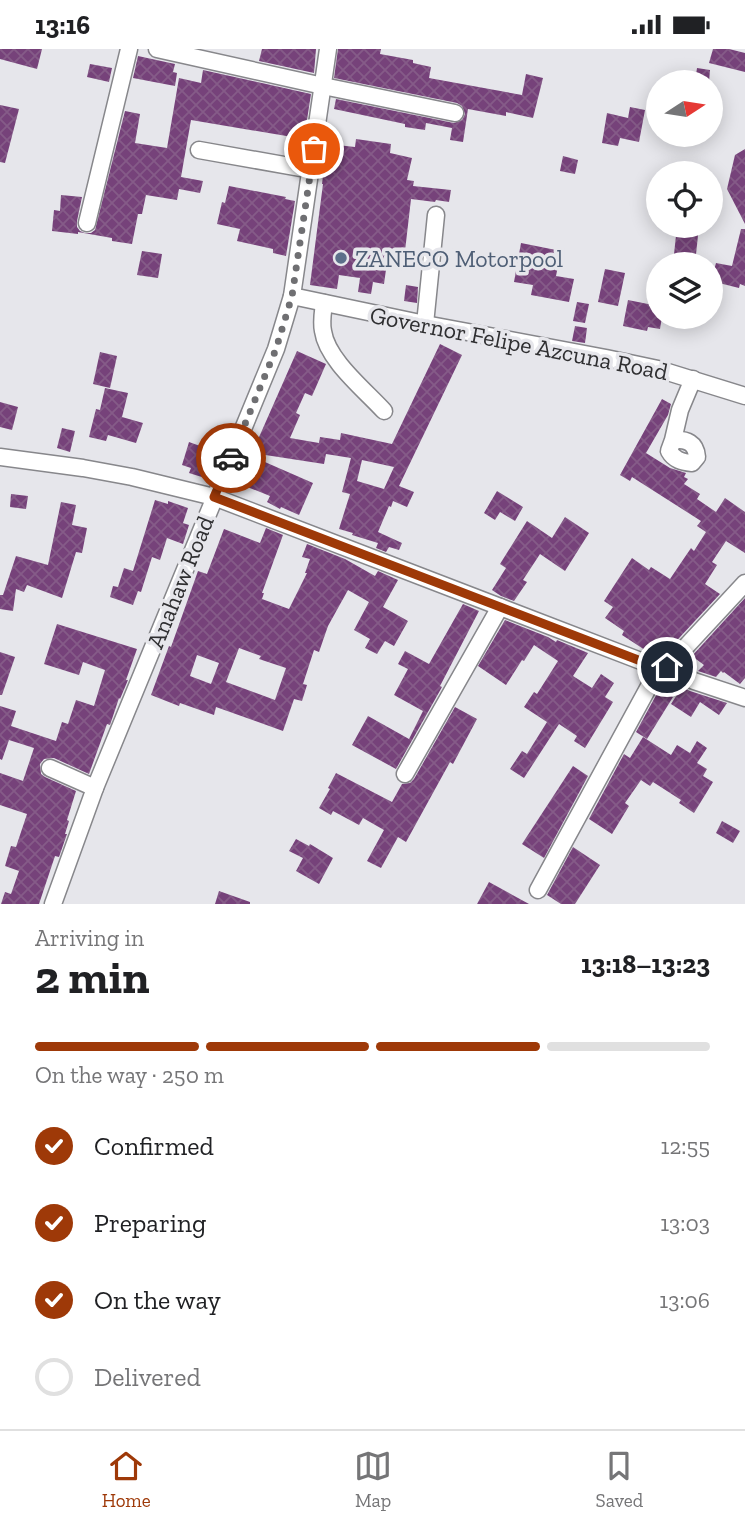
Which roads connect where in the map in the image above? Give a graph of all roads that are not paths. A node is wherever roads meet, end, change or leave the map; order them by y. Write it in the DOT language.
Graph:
graph roads {
  1 [pos="129,49"];
  2 [pos="157,49"];
  3 [pos="328,49"];
  4 [pos="323,86"];
  5 [pos="456,113"];
  6 [pos="199,150"];
  7 [pos="312,170"];
  8 [pos="436,215"];
  9 [pos="87,223"];
  10 [pos="292,296"];
  11 [pos="324,303"];
  12 [pos="425,324"];
  13 [pos="693,379"];
  14 [pos="745,396"];
  15 [pos="384,411"];
  16 [pos="673,440"];
  17 [pos="0,457"];
  18 [pos="214,497"];
  19 [pos="745,583"];
  20 [pos="499,607"];
  21 [pos="663,668"];
  22 [pos="745,698"];
  23 [pos="50,768"];
  24 [pos="405,774"];
  25 [pos="95,788"];
  26 [pos="538,890"];
  27 [pos="53,904"];
  1 -- 9 [label="street"];
  2 -- 4 [label="street"];
  3 -- 4 [label="street, Anahaw Road"];
  4 -- 5 [label="street"];
  4 -- 7 [label="street, Anahaw Road"];
  6 -- 7 [label="street"];
  7 -- 10 [label="street, Anahaw Road"];
  8 -- 12 [label="street"];
  10 -- 11 [label="street, Governor Felipe Azcuna Road"];
  10 -- 18 [label="street, Anahaw Road"];
  11 -- 12 [label="street, Governor Felipe Azcuna Road"];
  11 -- 15 [label="street"];
  12 -- 13 [label="street, Governor Felipe Azcuna Road"];
  13 -- 14 [label="street, Governor Felipe Azcuna Road"];
  13 -- 16 [label="street"];
  17 -- 18 [label="street"];
  18 -- 20 [label="street"];
  18 -- 25 [label="street, Anahaw Road"];
  19 -- 21 [label="street"];
  20 -- 21 [label="street"];
  20 -- 24 [label="street"];
  21 -- 22 [label="street"];
  21 -- 26 [label="street"];
  23 -- 25 [label="street"];
  25 -- 27 [label="street, Anahaw Road"];
}
